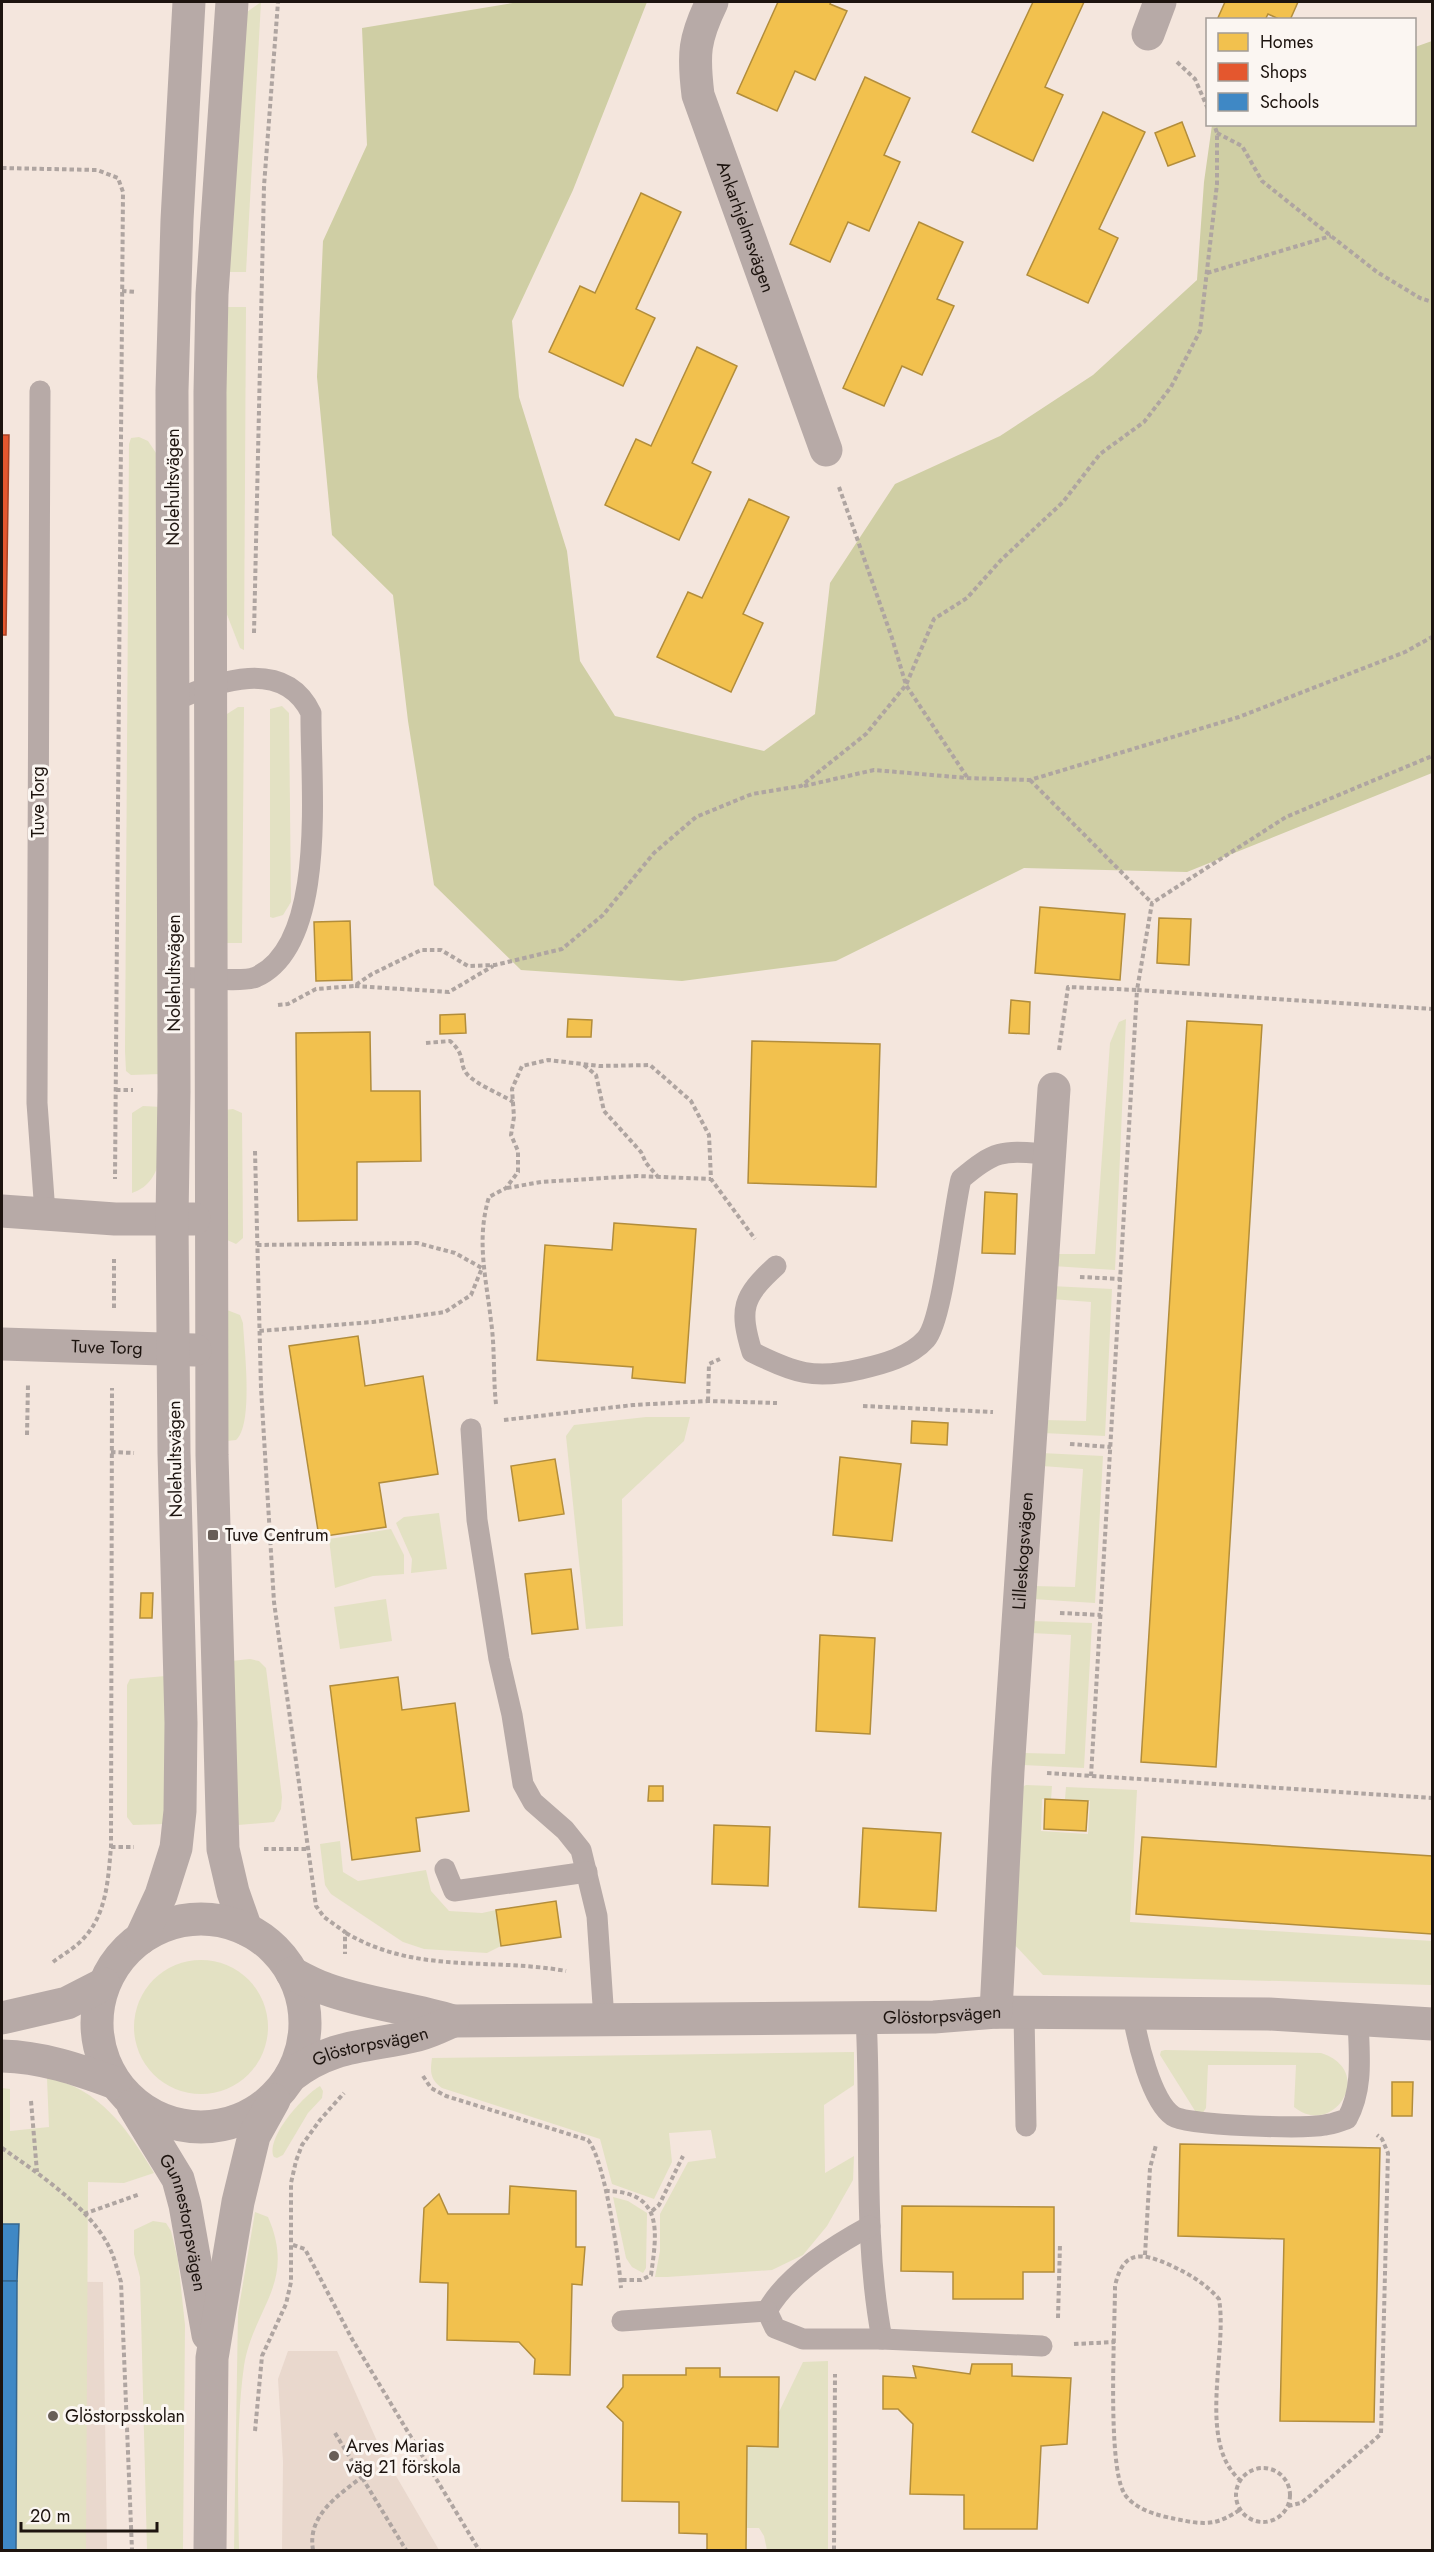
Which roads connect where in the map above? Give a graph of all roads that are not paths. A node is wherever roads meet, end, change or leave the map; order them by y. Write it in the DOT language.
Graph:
graph roads {
  1 [pos="189,2"];
  2 [pos="232,2"];
  3 [pos="712,2"];
  4 [pos="1160,2"];
  5 [pos="1148,34"];
  6 [pos="40,391"];
  7 [pos="826,450"];
  8 [pos="210,684"];
  9 [pos="174,701"];
  10 [pos="174,977"];
  11 [pos="211,978"];
  12 [pos="1054,1089"];
  13 [pos="1050,1154"];
  14 [pos="2,1211"];
  15 [pos="45,1213"];
  16 [pos="172,1220"];
  17 [pos="211,1220"];
  18 [pos="776,1266"];
  19 [pos="15,1344"];
  20 [pos="173,1350"];
  21 [pos="212,1351"];
  22 [pos="471,1429"];
  23 [pos="445,1869"];
  24 [pos="587,1872"];
  25 [pos="246,1929"];
  26 [pos="141,1938"];
  27 [pos="292,1973"];
  28 [pos="104,1984"];
  29 [pos="1010,2012"];
  30 [pos="1133,2014"];
  31 [pos="2,2018"];
  32 [pos="866,2018"];
  33 [pos="1358,2019"];
  34 [pos="604,2020"];
  35 [pos="453,2021"];
  36 [pos="1432,2024"];
  37 [pos="15,2056"];
  38 [pos="284,2085"];
  39 [pos="122,2091"];
  40 [pos="1026,2126"];
  41 [pos="870,2226"];
  42 [pos="767,2311"];
  43 [pos="622,2320"];
  44 [pos="882,2339"];
  45 [pos="1042,2346"];
  46 [pos="212,2358"];
  47 [pos="210,2550"];
  1 -- 9 [label="street, Nolehultsvägen"];
  2 -- 8 [label="street, Nolehultsvägen"];
  3 -- 7 [label="street, Ankarhjelmsvägen"];
  4 -- 5 [label="street"];
  6 -- 15 [label="lane, Tuve Torg"];
  8 -- 9 [label="lane"];
  8 -- 11 [label="street, Nolehultsvägen"];
  8 -- 11 [label="lane"];
  9 -- 10 [label="street, Nolehultsvägen"];
  10 -- 11 [label="lane"];
  10 -- 16 [label="street, Nolehultsvägen"];
  11 -- 17 [label="street, Nolehultsvägen"];
  12 -- 13 [label="street, Lilleskogsvägen"];
  13 -- 18 [label="lane"];
  13 -- 29 [label="street, Lilleskogsvägen"];
  14 -- 15 [label="street"];
  15 -- 16 [label="street"];
  16 -- 17 [label="street"];
  16 -- 20 [label="street, Nolehultsvägen"];
  17 -- 21 [label="street, Nolehultsvägen"];
  19 -- 20 [label="street, Tuve Torg"];
  20 -- 21 [label="street, Tuve Torg"];
  20 -- 26 [label="street, Nolehultsvägen"];
  21 -- 25 [label="street, Nolehultsvägen"];
  22 -- 24 [label="lane"];
  23 -- 24 [label="lane"];
  24 -- 34 [label="lane"];
  25 -- 26 [label="street, Nolehultsvägen"];
  25 -- 27 [label="street, Nolehultsvägen"];
  26 -- 28 [label="street, Nolehultsvägen"];
  27 -- 35 [label="street, Glöstorpsvägen"];
  27 -- 38 [label="street, Nolehultsvägen"];
  28 -- 31 [label="street"];
  28 -- 39 [label="street, Nolehultsvägen"];
  29 -- 30 [label="street, Glöstorpsvägen"];
  29 -- 32 [label="street, Glöstorpsvägen"];
  29 -- 40 [label="lane"];
  30 -- 33 [label="street, Glöstorpsvägen"];
  30 -- 33 [label="lane"];
  32 -- 34 [label="street, Glöstorpsvägen"];
  32 -- 41 [label="lane"];
  33 -- 36 [label="street, Glöstorpsvägen"];
  34 -- 35 [label="street, Glöstorpsvägen"];
  35 -- 38 [label="street, Glöstorpsvägen"];
  37 -- 39 [label="street"];
  38 -- 39 [label="street"];
  38 -- 46 [label="street, Gunnestorpsvägen"];
  39 -- 46 [label="street, Gunnestorpsvägen"];
  41 -- 42 [label="lane"];
  41 -- 44 [label="lane"];
  42 -- 43 [label="lane"];
  42 -- 44 [label="lane"];
  44 -- 45 [label="lane"];
  46 -- 47 [label="street, Gunnestorpsvägen"];
}
